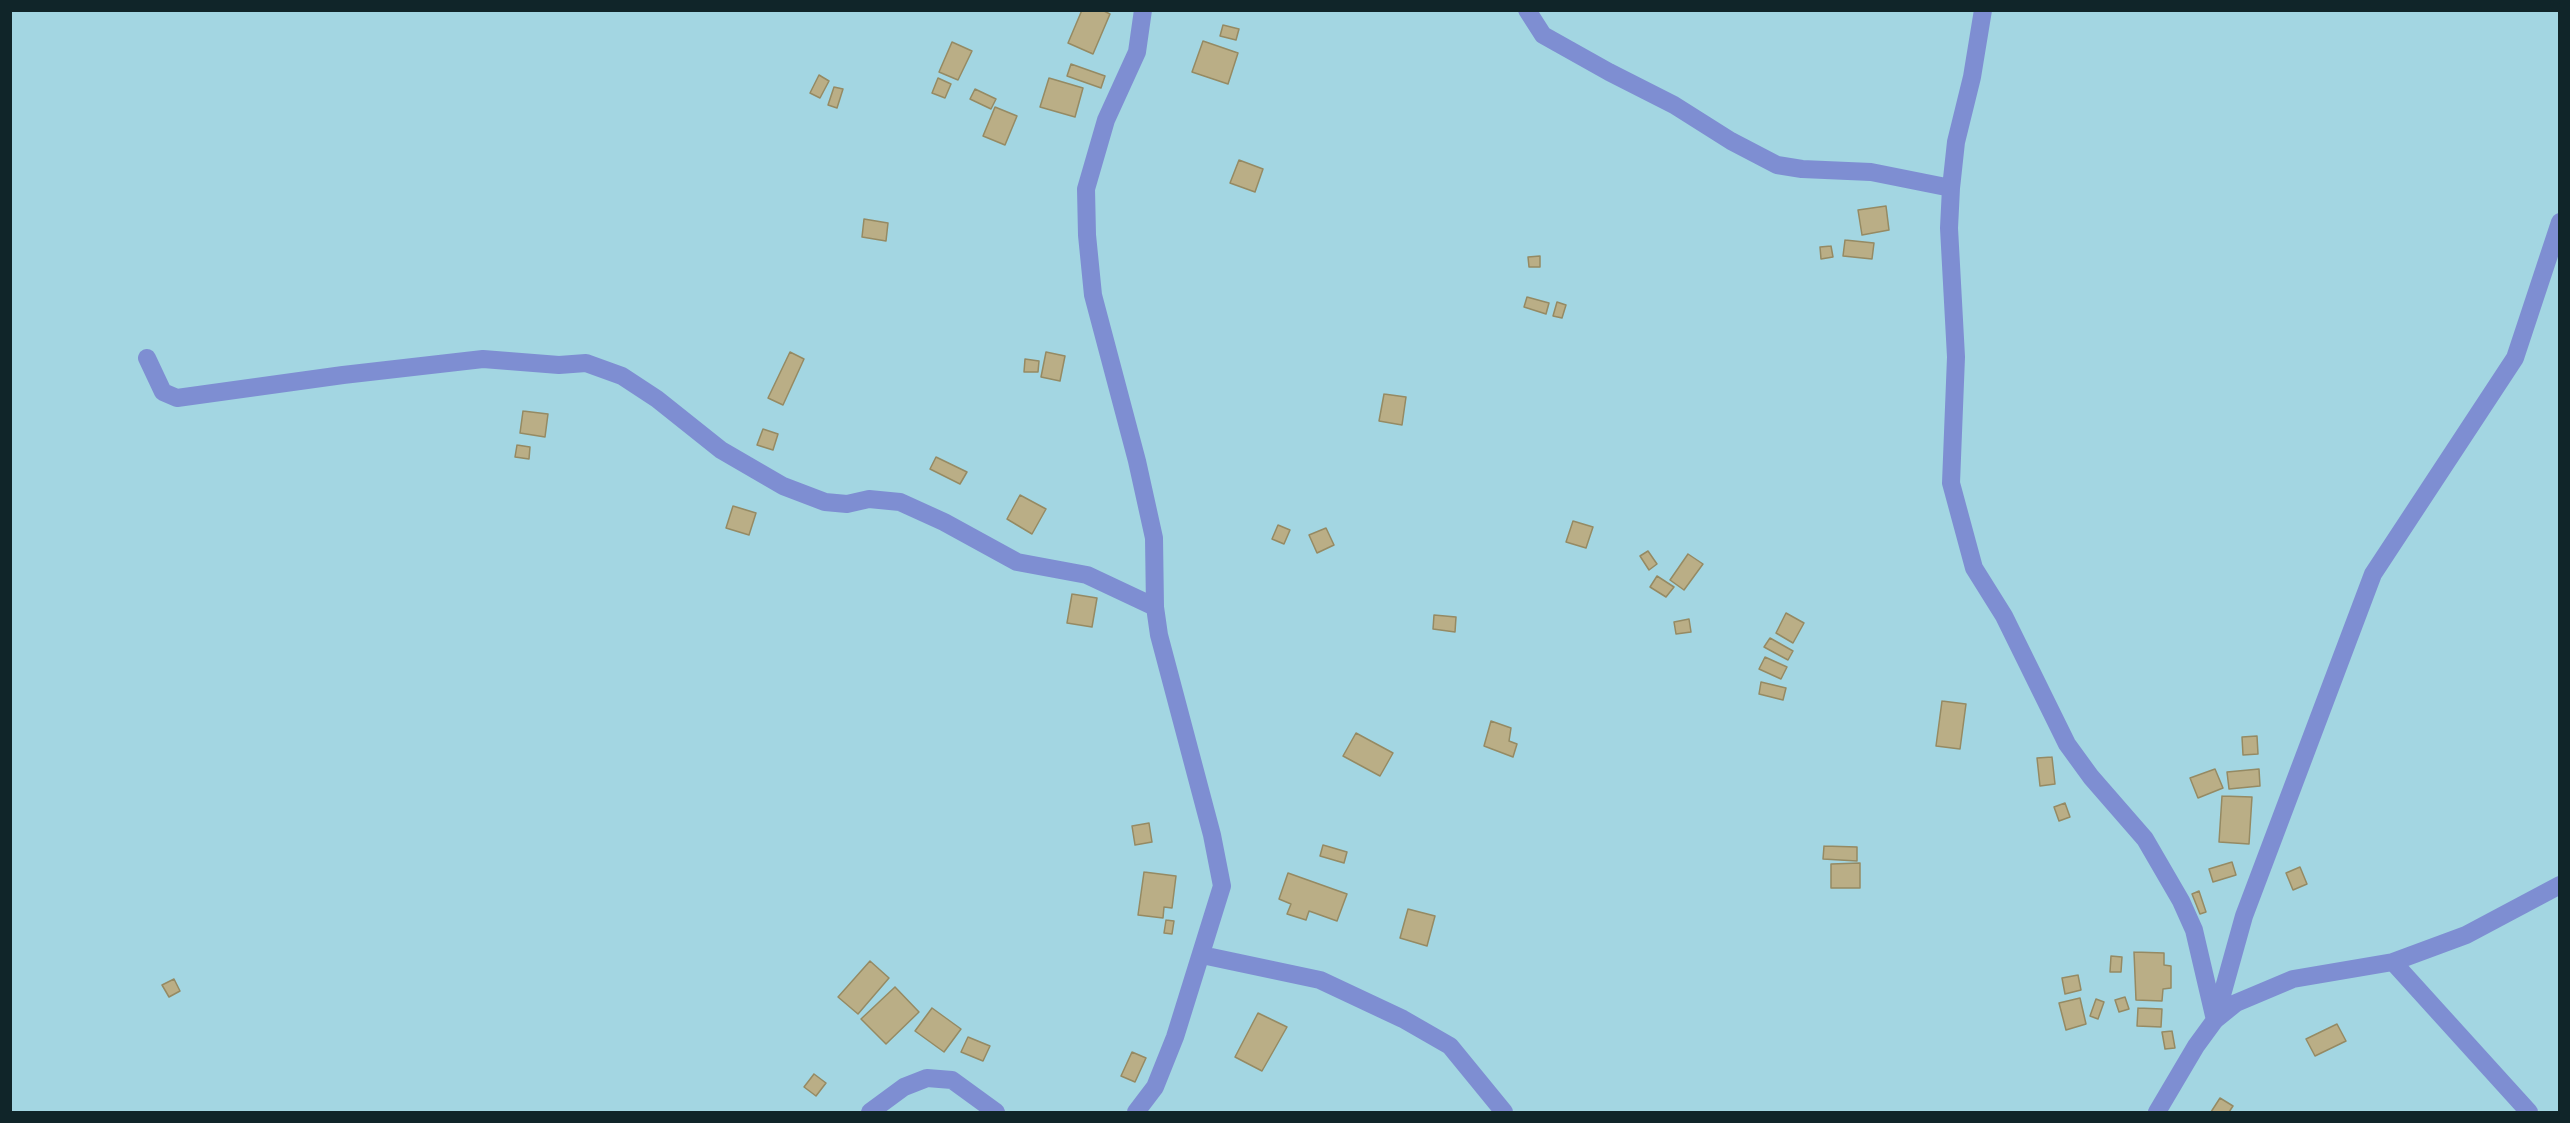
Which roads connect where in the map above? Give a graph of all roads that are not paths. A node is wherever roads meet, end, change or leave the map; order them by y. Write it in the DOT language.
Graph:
graph roads {
  1 [pos="1143,10"];
  2 [pos="1527,10"];
  3 [pos="1983,10"];
  4 [pos="1951,188"];
  5 [pos="2559,222"];
  6 [pos="147,357"];
  7 [pos="1155,607"];
  8 [pos="2559,885"];
  9 [pos="1202,955"];
  10 [pos="2393,962"];
  11 [pos="2215,1020"];
  12 [pos="870,1113"];
  13 [pos="996,1113"];
  14 [pos="1136,1113"];
  15 [pos="1503,1113"];
  16 [pos="2157,1113"];
  17 [pos="2529,1113"];
  1 -- 7 [label="street"];
  2 -- 4 [label="street"];
  3 -- 4 [label="street"];
  4 -- 11 [label="street"];
  5 -- 11 [label="street"];
  6 -- 7 [label="street"];
  7 -- 9 [label="street"];
  8 -- 10 [label="street"];
  9 -- 14 [label="street"];
  9 -- 15 [label="street"];
  10 -- 11 [label="street"];
  10 -- 17 [label="street"];
  11 -- 16 [label="street"];
  12 -- 13 [label="street"];
}
